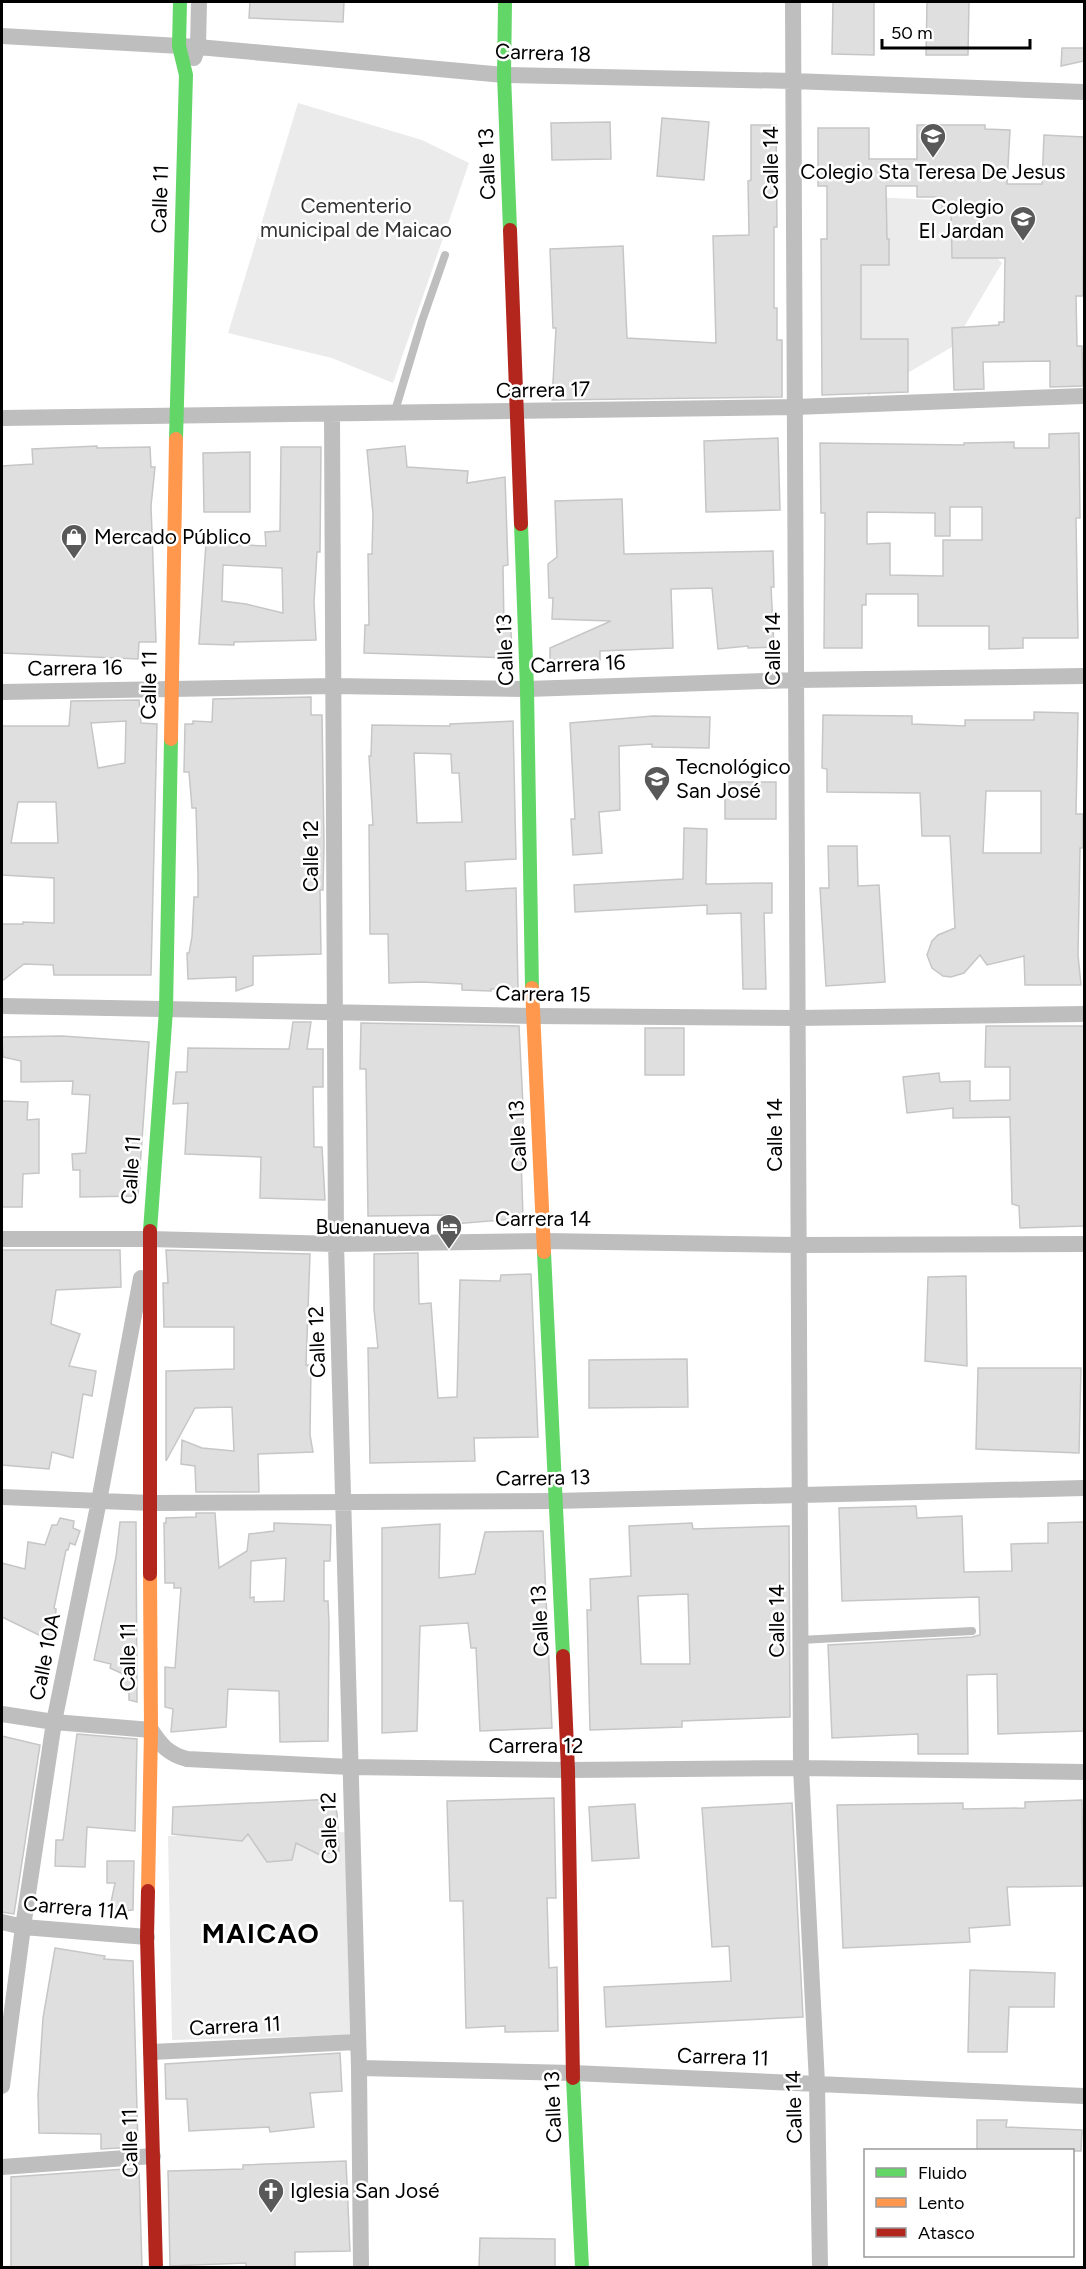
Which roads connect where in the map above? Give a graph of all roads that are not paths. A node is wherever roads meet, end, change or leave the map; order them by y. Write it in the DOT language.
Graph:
graph roads {
  1 [pos="180,2"];
  2 [pos="199,2"];
  3 [pos="505,2"];
  4 [pos="793,2"];
  5 [pos="2,36"];
  6 [pos="179,46"];
  7 [pos="198,47"];
  8 [pos="186,75"];
  9 [pos="504,75"];
  10 [pos="794,81"];
  11 [pos="1084,92"];
  12 [pos="445,255"];
  13 [pos="1084,396"];
  14 [pos="795,408"];
  15 [pos="518,413"];
  16 [pos="394,414"];
  17 [pos="332,415"];
  18 [pos="176,416"];
  19 [pos="2,418"];
  20 [pos="1084,676"];
  21 [pos="796,680"];
  22 [pos="332,686"];
  23 [pos="171,688"];
  24 [pos="527,689"];
  25 [pos="2,692"];
  26 [pos="2,1006"];
  27 [pos="166,1010"];
  28 [pos="334,1011"];
  29 [pos="1084,1014"];
  30 [pos="533,1016"];
  31 [pos="797,1018"];
  32 [pos="2,1239"];
  33 [pos="148,1239"];
  34 [pos="544,1241"];
  35 [pos="336,1244"];
  36 [pos="1084,1244"];
  37 [pos="798,1245"];
  38 [pos="1084,1488"];
  39 [pos="799,1496"];
  40 [pos="2,1497"];
  41 [pos="99,1501"];
  42 [pos="555,1501"];
  43 [pos="344,1502"];
  44 [pos="151,1503"];
  45 [pos="972,1631"];
  46 [pos="800,1640"];
  47 [pos="2,1714"];
  48 [pos="54,1722"];
  49 [pos="151,1730"];
  50 [pos="350,1767"];
  51 [pos="801,1768"];
  52 [pos="568,1770"];
  53 [pos="1084,1772"];
  54 [pos="2,1922"];
  55 [pos="23,1927"];
  56 [pos="147,1937"];
  57 [pos="357,2042"];
  58 [pos="151,2052"];
  59 [pos="359,2068"];
  60 [pos="573,2073"];
  61 [pos="817,2083"];
  62 [pos="2,2086"];
  63 [pos="1084,2096"];
  64 [pos="153,2156"];
  65 [pos="2,2166"];
  66 [pos="156,2268"];
  67 [pos="361,2268"];
  68 [pos="582,2268"];
  69 [pos="819,2268"];
  1 -- 6 [label="street, Calle 11"];
  2 -- 7 [label="street, Calle 11"];
  3 -- 9 [label="street, Calle 13"];
  4 -- 10 [label="street, Calle 14"];
  5 -- 6 [label="street, Carrera 18"];
  6 -- 7 [label="street, Carrera 18"];
  6 -- 8 [label="street, Calle 11"];
  7 -- 8 [label="street, Calle 11"];
  7 -- 9 [label="street, Carrera 18"];
  8 -- 18 [label="street, Calle 11"];
  9 -- 10 [label="street, Carrera 18"];
  9 -- 15 [label="street, Calle 13"];
  10 -- 11 [label="street, Carrera 18"];
  10 -- 14 [label="street, Calle 14"];
  12 -- 16 [label="lane"];
  13 -- 14 [label="street, Carrera 17"];
  14 -- 15 [label="street, Carrera 17"];
  14 -- 21 [label="street, Calle 14"];
  15 -- 16 [label="street, Carrera 17"];
  15 -- 24 [label="street, Calle 13"];
  16 -- 17 [label="street, Carrera 17"];
  17 -- 18 [label="street, Carrera 17"];
  17 -- 22 [label="street, Calle 12"];
  18 -- 19 [label="street, Carrera 17"];
  18 -- 23 [label="street, Calle 11"];
  20 -- 21 [label="street, Carrera 16"];
  21 -- 24 [label="street, Carrera 16"];
  21 -- 31 [label="street, Calle 14"];
  22 -- 23 [label="street, Carrera 16"];
  22 -- 24 [label="street, Carrera 16"];
  22 -- 28 [label="street, Calle 12"];
  23 -- 25 [label="street, Carrera 16"];
  23 -- 27 [label="street, Calle 11"];
  24 -- 30 [label="street, Calle 13"];
  26 -- 27 [label="street, Carrera 15"];
  27 -- 28 [label="street, Carrera 15"];
  27 -- 33 [label="street, Calle 11"];
  28 -- 30 [label="street, Carrera 15"];
  28 -- 35 [label="street, Calle 12"];
  29 -- 31 [label="street, Carrera 15"];
  30 -- 31 [label="street, Carrera 15"];
  30 -- 34 [label="street, Calle 13"];
  31 -- 37 [label="street, Calle 14"];
  32 -- 33 [label="street, Carrera 14"];
  33 -- 35 [label="street, Carrera 14"];
  33 -- 41 [label="street, Calle 10A"];
  33 -- 44 [label="street, Calle 11"];
  34 -- 35 [label="street, Carrera 14"];
  34 -- 37 [label="street, Carrera 14"];
  34 -- 42 [label="street, Calle 13"];
  35 -- 43 [label="street, Calle 12"];
  36 -- 37 [label="street, Carrera 14"];
  37 -- 39 [label="street, Calle 14"];
  38 -- 39 [label="street, Carrera 13"];
  39 -- 42 [label="street, Carrera 13"];
  39 -- 46 [label="street, Calle 14"];
  40 -- 41 [label="street, Carrera 13"];
  41 -- 44 [label="street, Carrera 13"];
  41 -- 48 [label="street, Calle 10A"];
  42 -- 43 [label="street, Carrera 13"];
  42 -- 52 [label="street, Calle 13"];
  43 -- 44 [label="street, Carrera 13"];
  43 -- 50 [label="street, Calle 12"];
  44 -- 49 [label="street, Calle 11"];
  45 -- 46 [label="lane"];
  46 -- 51 [label="street, Calle 14"];
  47 -- 48 [label="street"];
  48 -- 49 [label="street"];
  48 -- 55 [label="street, Calle 10A"];
  49 -- 50 [label="street, Carrera 12"];
  49 -- 56 [label="street, Calle 11"];
  50 -- 52 [label="street, Carrera 12"];
  50 -- 57 [label="street, Calle 12"];
  51 -- 52 [label="street, Carrera 12"];
  51 -- 53 [label="street, Carrera 12"];
  51 -- 61 [label="street, Calle 14"];
  52 -- 60 [label="street, Calle 13"];
  54 -- 55 [label="street, Carrera 11A"];
  55 -- 56 [label="street, Carrera 11A"];
  55 -- 62 [label="street, Calle 10A"];
  56 -- 58 [label="street, Calle 11"];
  57 -- 58 [label="street, Carrera 11"];
  57 -- 59 [label="street, Calle 12"];
  58 -- 64 [label="street, Calle 11"];
  59 -- 60 [label="street, Carrera 11"];
  59 -- 67 [label="street, Calle 12"];
  60 -- 61 [label="street, Carrera 11"];
  60 -- 68 [label="street, Calle 13"];
  61 -- 63 [label="street, Carrera 11"];
  61 -- 69 [label="street, Calle 14"];
  64 -- 65 [label="street"];
  64 -- 66 [label="street, Calle 11"];
}
